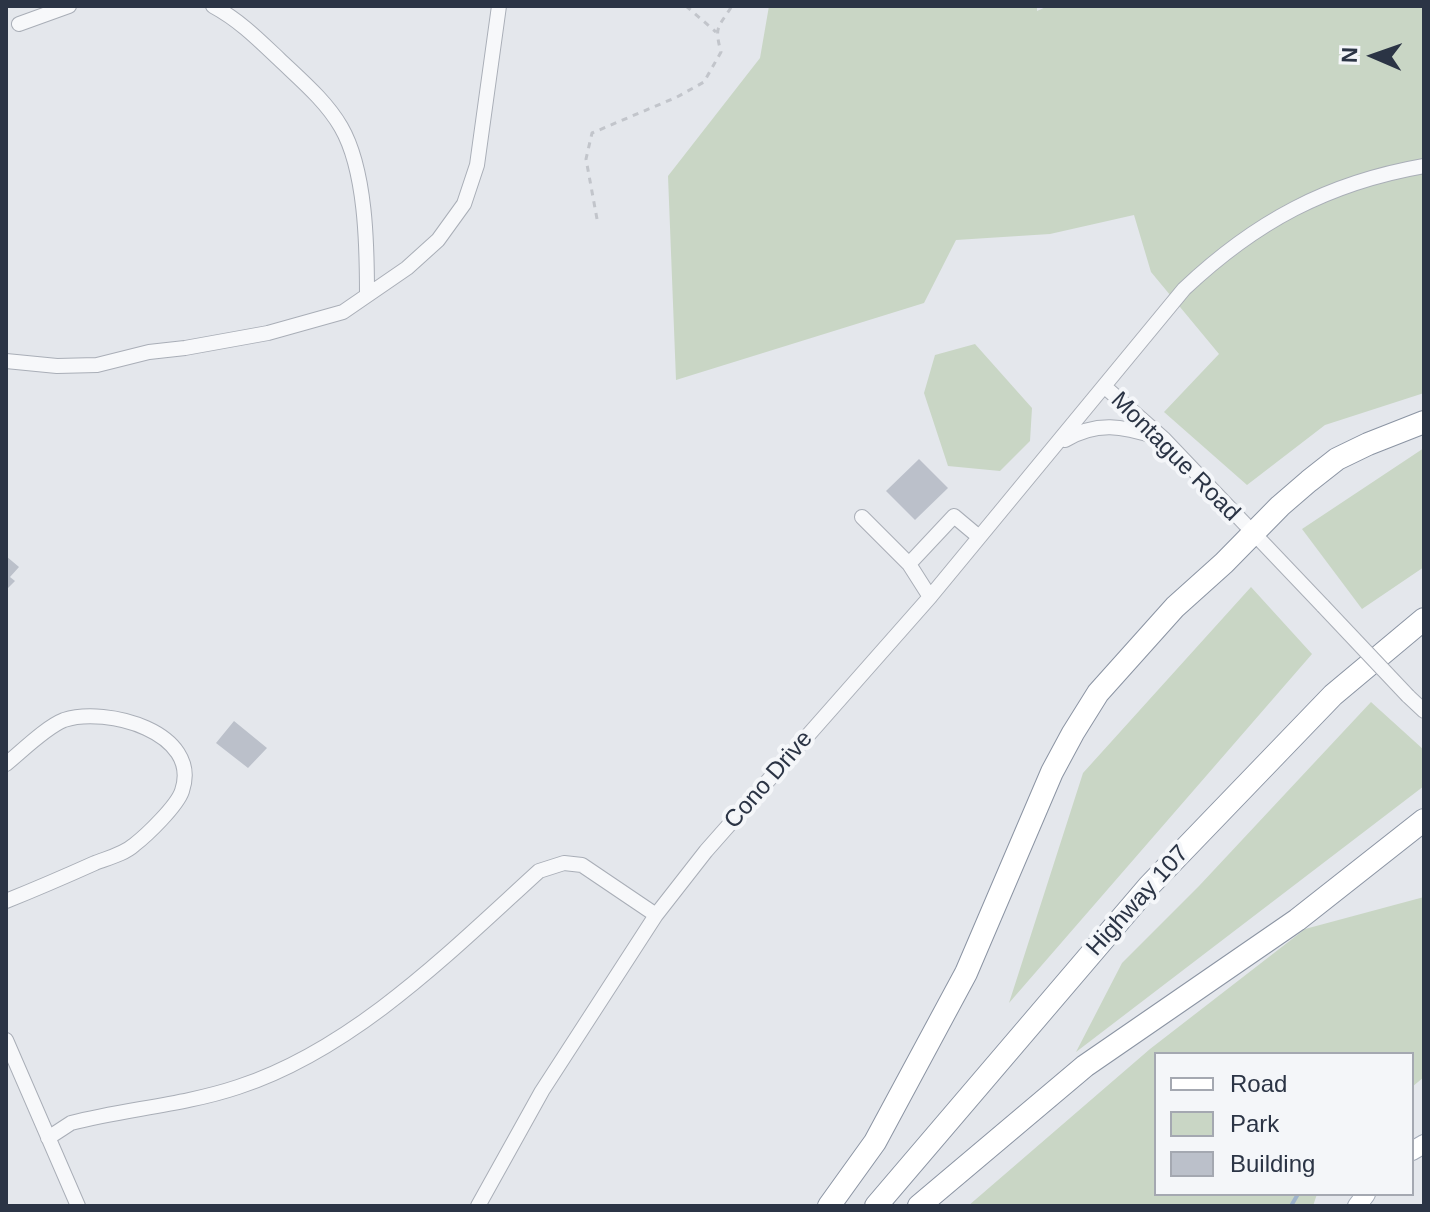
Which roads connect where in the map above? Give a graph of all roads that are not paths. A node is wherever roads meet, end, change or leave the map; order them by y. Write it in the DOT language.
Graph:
graph roads {
  1 [pos="69,6"];
  2 [pos="213,6"];
  3 [pos="499,6"];
  4 [pos="19,24"];
  5 [pos="1424,166"];
  6 [pos="367,295"];
  7 [pos="6,361"];
  8 [pos="1105,387"];
  9 [pos="1424,422"];
  10 [pos="1164,439"];
  11 [pos="1055,446"];
  12 [pos="862,517"];
  13 [pos="1251,534"];
  14 [pos="979,537"];
  15 [pos="909,564"];
  16 [pos="930,597"];
  17 [pos="1424,619"];
  18 [pos="1424,711"];
  19 [pos="6,764"];
  20 [pos="1424,820"];
  21 [pos="6,901"];
  22 [pos="656,915"];
  23 [pos="6,1040"];
  24 [pos="48,1138"];
  25 [pos="78,1206"];
  26 [pos="478,1206"];
  27 [pos="829,1206"];
  28 [pos="876,1206"];
  29 [pos="919,1206"];
  1 -- 4 [label="street"];
  2 -- 6 [label="street"];
  3 -- 6 [label="street"];
  5 -- 8 [label="street, Montague Road"];
  6 -- 7 [label="street"];
  8 -- 10 [label="street, Montague Road"];
  8 -- 11 [label="street, Cono Drive"];
  9 -- 13 [label="highway"];
  10 -- 11 [label="street"];
  10 -- 13 [label="street, Montague Road"];
  11 -- 14 [label="street, Cono Drive"];
  12 -- 15 [label="street"];
  13 -- 18 [label="street, Montague Road, bridge"];
  13 -- 27 [label="highway"];
  14 -- 15 [label="street"];
  14 -- 16 [label="street, Cono Drive"];
  15 -- 16 [label="street"];
  16 -- 22 [label="street, Cono Drive"];
  17 -- 28 [label="highway, Highway 107"];
  19 -- 21 [label="street"];
  20 -- 29 [label="highway"];
  22 -- 24 [label="street"];
  22 -- 26 [label="street, Cono Drive"];
  23 -- 24 [label="street"];
  24 -- 25 [label="street"];
}
